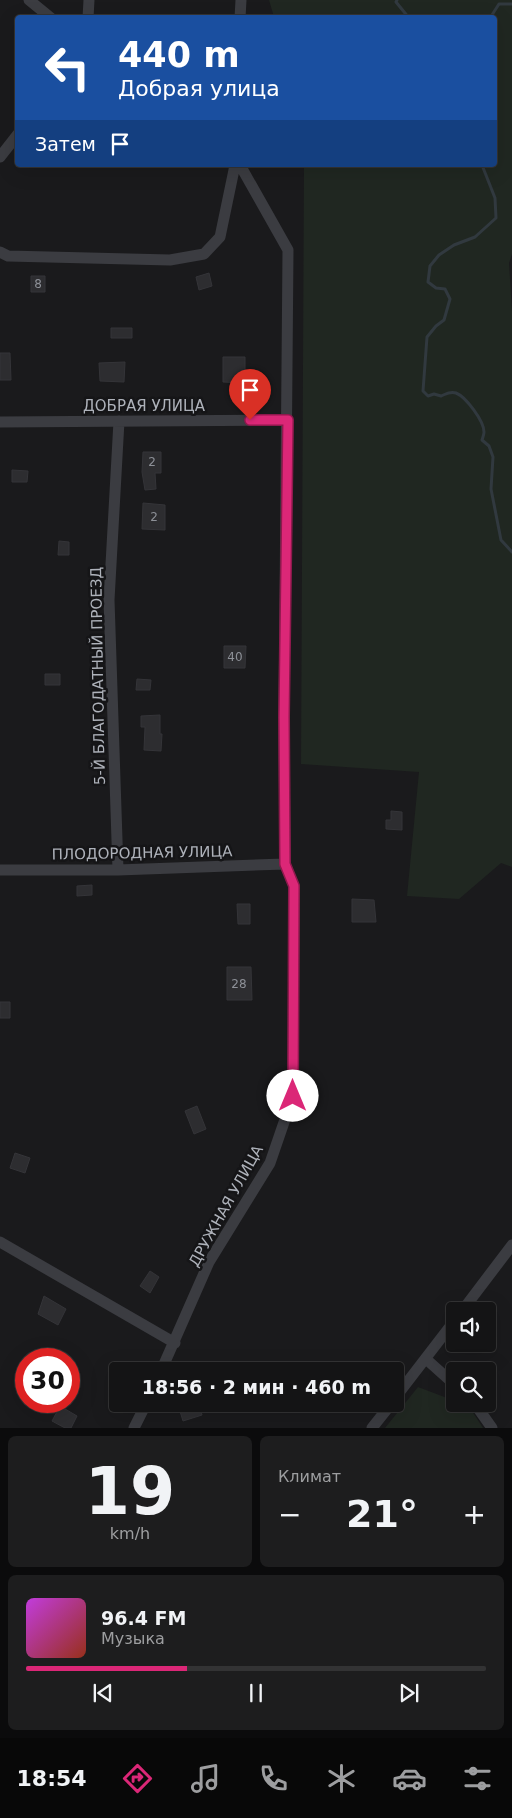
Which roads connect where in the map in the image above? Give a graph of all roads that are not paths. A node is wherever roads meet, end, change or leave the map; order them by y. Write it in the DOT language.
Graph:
graph roads {
  1 [pos="29,0"];
  2 [pos="89,0"];
  3 [pos="241,0"];
  4 [pos="47,15"];
  5 [pos="88,15"];
  6 [pos="240,15"];
  7 [pos="15,138"];
  8 [pos="0,157"];
  9 [pos="235,167"];
  10 [pos="241,167"];
  11 [pos="0,252"];
  12 [pos="288,420"];
  13 [pos="119,421"];
  14 [pos="0,422"];
  15 [pos="285,864"];
  16 [pos="0,870"];
  17 [pos="118,870"];
  18 [pos="0,1242"];
  19 [pos="512,1245"];
  20 [pos="469,1302"];
  21 [pos="446,1332"];
  22 [pos="175,1343"];
  23 [pos="426,1359"];
  24 [pos="166,1362"];
  25 [pos="446,1377"];
  26 [pos="404,1387"];
  27 [pos="142,1412"];
  28 [pos="385,1412"];
  29 [pos="481,1412"];
  30 [pos="134,1428"];
  31 [pos="372,1428"];
  32 [pos="492,1428"];
  1 -- 4 [label="street"];
  2 -- 5 [label="street"];
  3 -- 6 [label="street"];
  7 -- 8 [label="street"];
  9 -- 11 [label="street"];
  10 -- 12 [label="street, ДРУЖНАЯ УЛИЦА"];
  12 -- 13 [label="street, ДОБРАЯ УЛИЦА"];
  12 -- 15 [label="street, ДРУЖНАЯ УЛИЦА"];
  13 -- 14 [label="street, ДОБРАЯ УЛИЦА"];
  13 -- 17 [label="street, 5-Й БЛАГОДАТНЫЙ ПРОЕЗД"];
  15 -- 17 [label="street, ПЛОДОРОДНАЯ УЛИЦА"];
  15 -- 22 [label="street, ДРУЖНАЯ УЛИЦА"];
  16 -- 17 [label="street, ПЛОДОРОДНАЯ УЛИЦА"];
  18 -- 22 [label="street"];
  19 -- 20 [label="street"];
  21 -- 23 [label="street"];
  22 -- 24 [label="street, ДРУЖНАЯ УЛИЦА"];
  23 -- 25 [label="street"];
  23 -- 26 [label="street"];
  27 -- 30 [label="street"];
  28 -- 31 [label="street"];
  29 -- 32 [label="street"];
}
